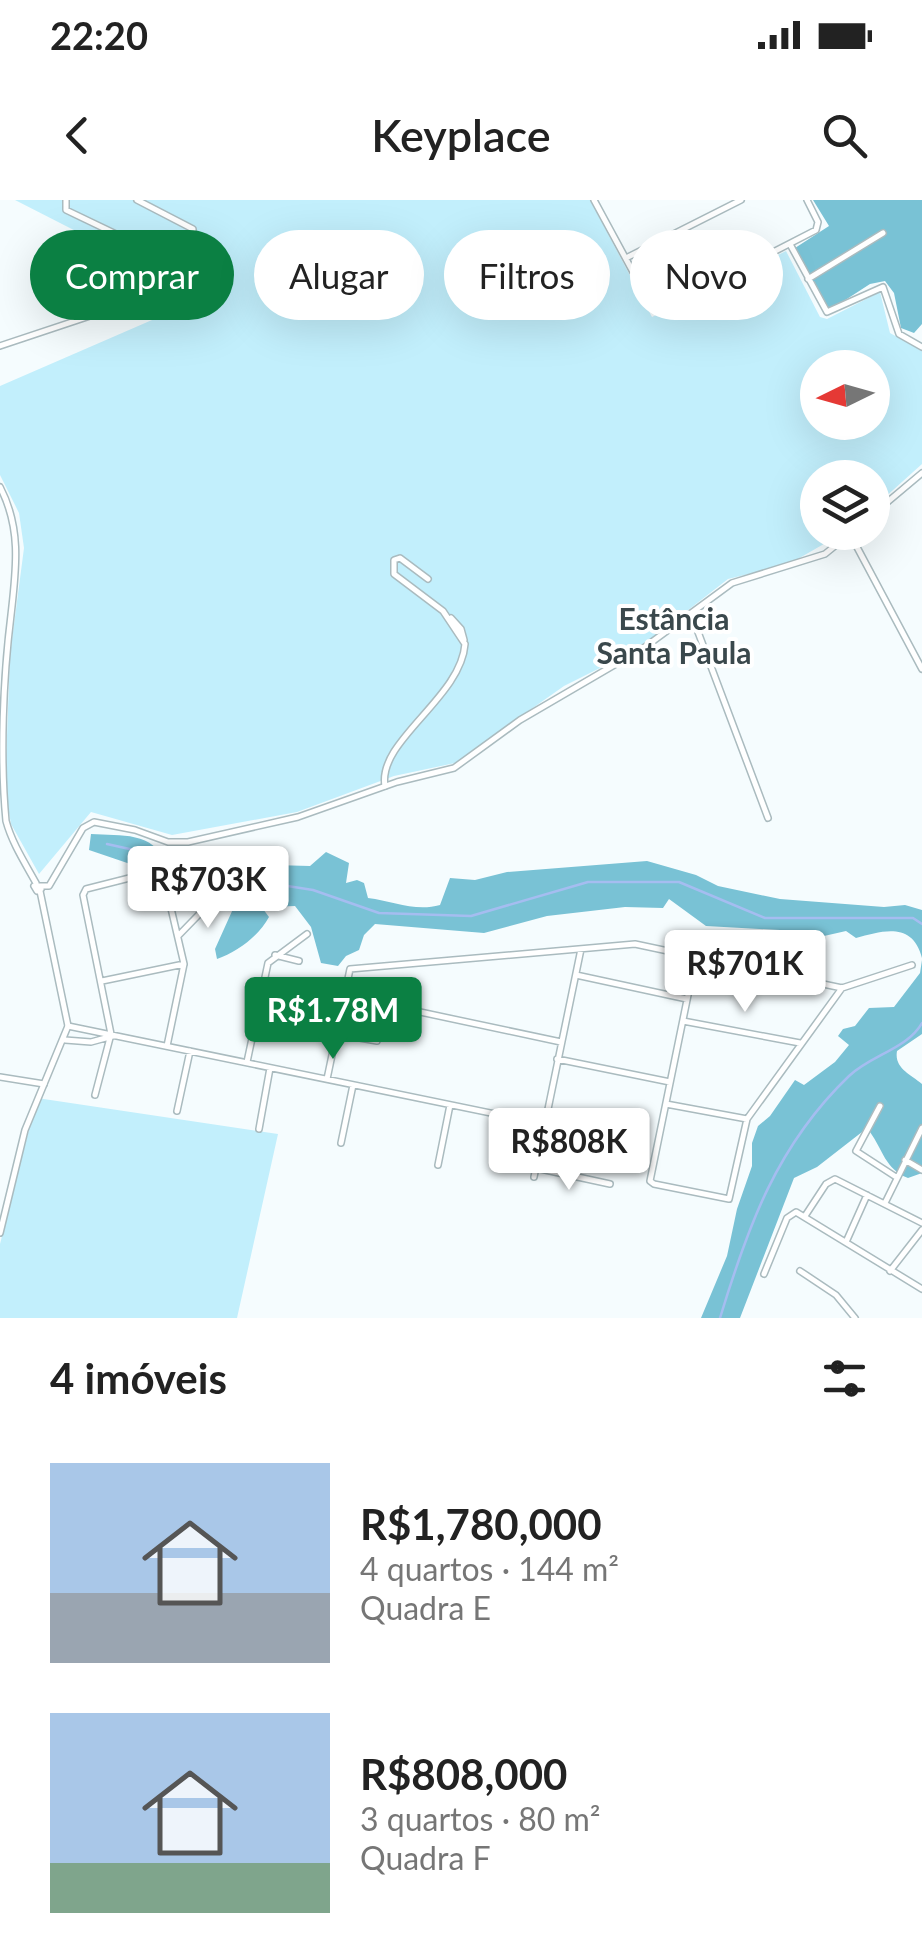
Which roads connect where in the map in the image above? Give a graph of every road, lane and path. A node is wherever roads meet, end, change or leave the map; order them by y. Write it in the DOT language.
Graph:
graph roads {
  1 [pos="66,200"];
  2 [pos="137,200"];
  3 [pos="594,200"];
  4 [pos="741,200"];
  5 [pos="806,200"];
  6 [pos="883,233"];
  7 [pos="791,246"];
  8 [pos="626,258"];
  9 [pos="808,279"];
  10 [pos="78,320"];
  11 [pos="0,346"];
  12 [pos="922,347"];
  13 [pos="922,474"];
  14 [pos="0,488"];
  15 [pos="890,500"];
  16 [pos="829,550"];
  17 [pos="859,550"];
  18 [pos="428,579"];
  19 [pos="692,616"];
  20 [pos="922,670"];
  21 [pos="1,723"];
  22 [pos="385,786"];
  23 [pos="768,818"];
  24 [pos="0,830"];
  25 [pos="8,830"];
  26 [pos="38,888"];
  27 [pos="214,900"];
  28 [pos="307,934"];
  29 [pos="178,936"];
  30 [pos="581,949"];
  31 [pos="275,955"];
  32 [pos="696,956"];
  33 [pos="299,961"];
  34 [pos="184,964"];
  35 [pos="912,965"];
  36 [pos="576,975"];
  37 [pos="102,981"];
  38 [pos="842,988"];
  39 [pos="687,999"];
  40 [pos="683,1020"];
  41 [pos="68,1026"];
  42 [pos="337,1034"];
  43 [pos="112,1035"];
  44 [pos="65,1040"];
  45 [pos="562,1042"];
  46 [pos="800,1043"];
  47 [pos="167,1046"];
  48 [pos="190,1051"];
  49 [pos="558,1059"];
  50 [pos="248,1062"];
  51 [pos="270,1067"];
  52 [pos="0,1076"];
  53 [pos="328,1079"];
  54 [pos="670,1082"];
  55 [pos="44,1084"];
  56 [pos="353,1085"];
  57 [pos="95,1095"];
  58 [pos="450,1104"];
  59 [pos="666,1104"];
  60 [pos="880,1106"];
  61 [pos="177,1111"];
  62 [pos="747,1118"];
  63 [pos="544,1124"];
  64 [pos="922,1128"];
  65 [pos="258,1129"];
  66 [pos="340,1143"];
  67 [pos="905,1160"];
  68 [pos="438,1166"];
  69 [pos="536,1168"];
  70 [pos="922,1170"];
  71 [pos="534,1176"];
  72 [pos="896,1177"];
  73 [pos="610,1184"];
  74 [pos="0,1187"];
  75 [pos="11,1188"];
  76 [pos="866,1195"];
  77 [pos="885,1203"];
  78 [pos="805,1216"];
  79 [pos="922,1223"];
  80 [pos="0,1233"];
  81 [pos="919,1240"];
  82 [pos="846,1242"];
  83 [pos="800,1271"];
  84 [pos="890,1271"];
  85 [pos="764,1274"];
  86 [pos="922,1289"];
  87 [pos="855,1318"];
  1 -- 2 [label="street"];
  3 -- 8 [label="street"];
  4 -- 8 [label="street"];
  5 -- 7 [label="street"];
  6 -- 9 [label="street"];
  7 -- 8 [label="street"];
  7 -- 9 [label="street"];
  9 -- 12 [label="street"];
  10 -- 11 [label="street"];
  13 -- 15 [label="street"];
  14 -- 21 [label="street"];
  16 -- 19 [label="street"];
  17 -- 20 [label="street"];
  18 -- 22 [label="street"];
  19 -- 22 [label="street"];
  19 -- 23 [label="street"];
  21 -- 25 [label="street"];
  22 -- 26 [label="street"];
  24 -- 25 [label="street"];
  25 -- 26 [label="street"];
  26 -- 41 [label="street"];
  27 -- 29 [label="street"];
  28 -- 31 [label="street"];
  29 -- 34 [label="street"];
  29 -- 37 [label="street"];
  30 -- 32 [label="street"];
  30 -- 36 [label="street"];
  30 -- 42 [label="street"];
  31 -- 33 [label="street"];
  31 -- 50 [label="street"];
  32 -- 38 [label="street"];
  32 -- 39 [label="street"];
  34 -- 37 [label="street"];
  34 -- 47 [label="street"];
  35 -- 38 [label="street"];
  36 -- 39 [label="street"];
  36 -- 45 [label="street"];
  37 -- 43 [label="street"];
  38 -- 46 [label="street"];
  39 -- 40 [label="street"];
  40 -- 46 [label="street"];
  40 -- 54 [label="street"];
  41 -- 43 [label="street"];
  41 -- 44 [label="street"];
  42 -- 45 [label="street"];
  42 -- 53 [label="street"];
  43 -- 44 [label="street"];
  43 -- 47 [label="street"];
  43 -- 57 [label="street"];
  44 -- 55 [label="street"];
  45 -- 49 [label="street"];
  46 -- 62 [label="street"];
  47 -- 48 [label="street"];
  48 -- 50 [label="street"];
  48 -- 61 [label="street"];
  49 -- 54 [label="street"];
  49 -- 63 [label="street"];
  50 -- 51 [label="street"];
  51 -- 53 [label="street"];
  51 -- 65 [label="street"];
  52 -- 55 [label="street"];
  53 -- 56 [label="street"];
  54 -- 59 [label="street"];
  55 -- 75 [label="street"];
  56 -- 58 [label="street"];
  56 -- 66 [label="street"];
  58 -- 63 [label="street"];
  58 -- 68 [label="street"];
  59 -- 62 [label="street"];
  59 -- 62 [label="street"];
  60 -- 72 [label="street"];
  63 -- 69 [label="street"];
  64 -- 67 [label="street"];
  67 -- 70 [label="street"];
  67 -- 72 [label="street"];
  69 -- 71 [label="street"];
  69 -- 73 [label="street"];
  72 -- 77 [label="street"];
  74 -- 75 [label="street"];
  75 -- 80 [label="street"];
  76 -- 77 [label="street"];
  76 -- 78 [label="street"];
  76 -- 82 [label="street"];
  77 -- 79 [label="street"];
  78 -- 82 [label="street"];
  78 -- 85 [label="street"];
  79 -- 81 [label="street"];
  81 -- 84 [label="street"];
  82 -- 84 [label="street"];
  83 -- 87 [label="street"];
  84 -- 86 [label="street"];
}
